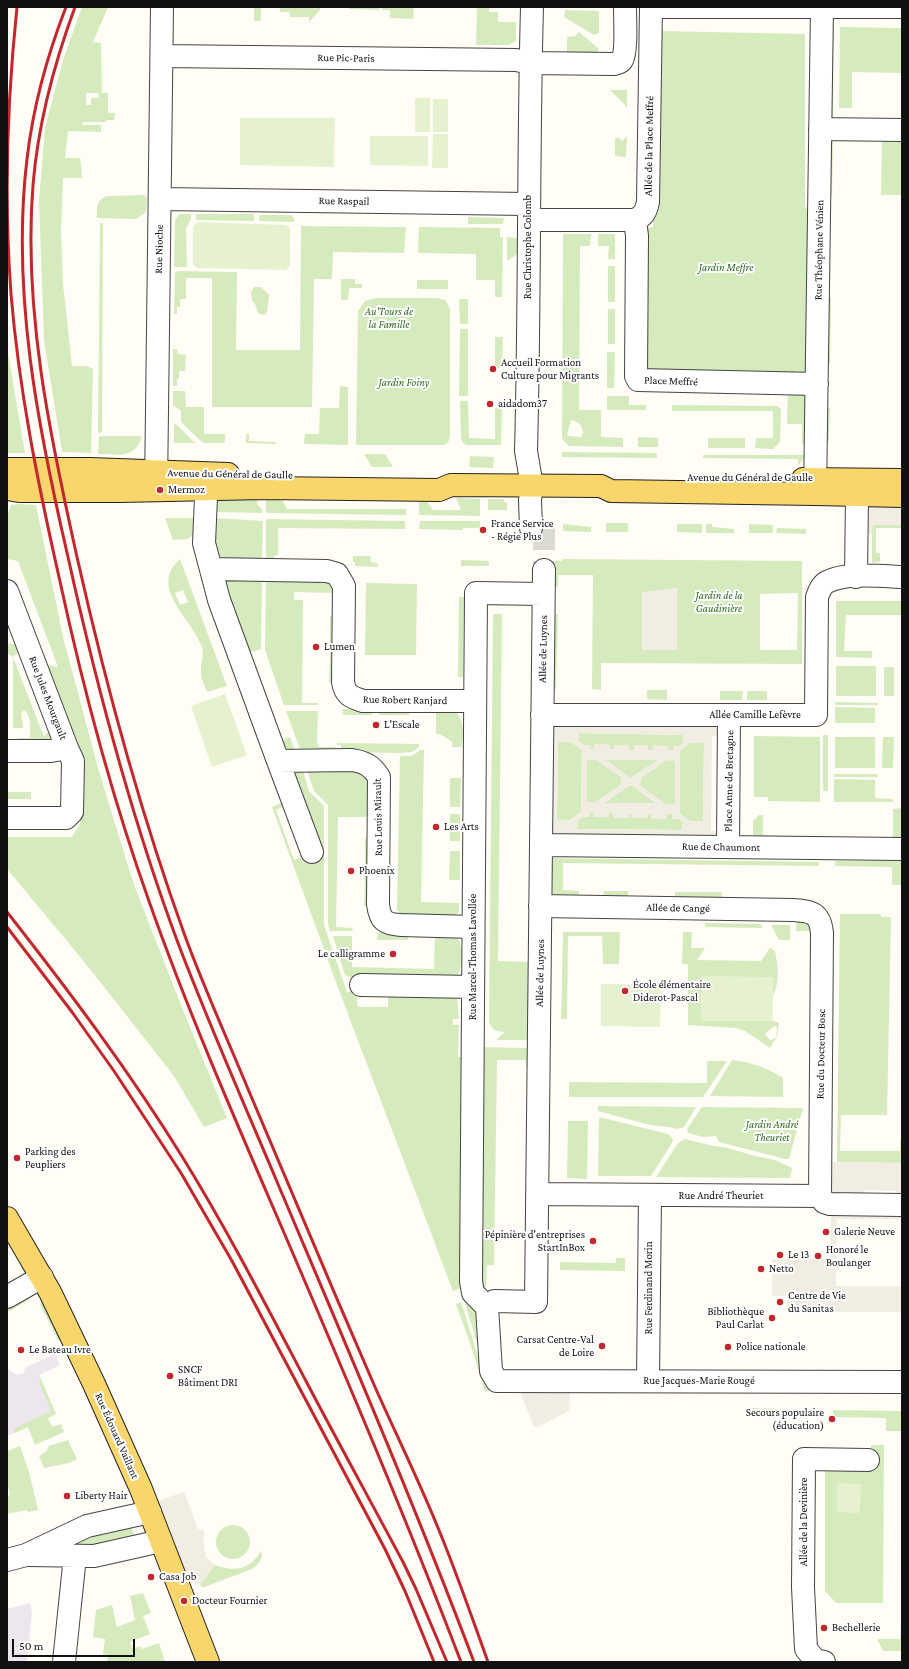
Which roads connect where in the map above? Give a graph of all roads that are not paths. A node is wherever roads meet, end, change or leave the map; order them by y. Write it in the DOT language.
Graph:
graph roads {
  1 [pos="162,7"];
  2 [pos="532,7"];
  3 [pos="625,7"];
  4 [pos="651,7"];
  5 [pos="822,7"];
  6 [pos="902,7"];
  7 [pos="162,56"];
  8 [pos="531,63"];
  9 [pos="820,129"];
  10 [pos="902,130"];
  11 [pos="160,199"];
  12 [pos="529,212"];
  13 [pos="635,220"];
  14 [pos="817,384"];
  15 [pos="7,469"];
  16 [pos="902,480"];
  17 [pos="156,481"];
  18 [pos="206,481"];
  19 [pos="532,486"];
  20 [pos="815,486"];
  21 [pos="7,489"];
  22 [pos="857,496"];
  23 [pos="902,496"];
  24 [pos="538,528"];
  25 [pos="211,569"];
  26 [pos="538,570"];
  27 [pos="856,577"];
  28 [pos="902,577"];
  29 [pos="7,591"];
  30 [pos="543,594"];
  31 [pos="474,701"];
  32 [pos="542,716"];
  33 [pos="729,716"];
  34 [pos="67,748"];
  35 [pos="7,751"];
  36 [pos="278,761"];
  37 [pos="7,818"];
  38 [pos="541,845"];
  39 [pos="728,847"];
  40 [pos="902,849"];
  41 [pos="312,852"];
  42 [pos="540,906"];
  43 [pos="816,914"];
  44 [pos="473,927"];
  45 [pos="361,985"];
  46 [pos="473,987"];
  47 [pos="537,1194"];
  48 [pos="650,1195"];
  49 [pos="820,1196"];
  50 [pos="902,1205"];
  51 [pos="7,1218"];
  52 [pos="42,1277"];
  53 [pos="7,1297"];
  54 [pos="487,1307"];
  55 [pos="648,1381"];
  56 [pos="902,1382"];
  57 [pos="868,1460"];
  58 [pos="150,1512"];
  59 [pos="161,1541"];
  60 [pos="75,1556"];
  61 [pos="16,1557"];
  62 [pos="64,1662"];
  63 [pos="208,1662"];
  64 [pos="824,1662"];
  1 -- 7 [label="street, Rue Nioche"];
  2 -- 8 [label="street, Rue Christophe Colomb"];
  3 -- 8 [label="street"];
  4 -- 5 [label="street"];
  4 -- 13 [label="street, Allée de la Place Meffré"];
  5 -- 6 [label="street"];
  5 -- 9 [label="street, Rue Théophane Vénien"];
  7 -- 8 [label="street, Rue Pic-Paris"];
  7 -- 11 [label="street, Rue Nioche"];
  8 -- 12 [label="street, Rue Christophe Colomb"];
  9 -- 10 [label="street"];
  9 -- 14 [label="street, Rue Théophane Vénien"];
  11 -- 12 [label="street, Rue Raspail"];
  11 -- 17 [label="street, Rue Nioche"];
  12 -- 13 [label="street"];
  12 -- 19 [label="street, Rue Christophe Colomb"];
  13 -- 14 [label="street, Place Meffré"];
  14 -- 20 [label="street, Rue Théophane Vénien"];
  15 -- 17 [label="main road, Avenue du Général de Gaulle"];
  16 -- 20 [label="main road, Avenue du Général de Gaulle"];
  17 -- 18 [label="main road, Avenue du Général de Gaulle"];
  17 -- 21 [label="main road, Avenue du Général de Gaulle"];
  18 -- 19 [label="main road, Avenue du Général de Gaulle"];
  18 -- 25 [label="street"];
  19 -- 20 [label="main road, Avenue du Général de Gaulle"];
  19 -- 24 [label="street"];
  20 -- 22 [label="main road, Avenue du Général de Gaulle"];
  22 -- 23 [label="main road, Avenue du Général de Gaulle"];
  22 -- 27 [label="street"];
  25 -- 31 [label="street, Rue Robert Ranjard"];
  25 -- 36 [label="street"];
  26 -- 30 [label="street, Allée de Luynes"];
  27 -- 28 [label="street"];
  27 -- 33 [label="street, Allée Camille Lefèvre"];
  29 -- 34 [label="street, Rue Jules Mourgault"];
  30 -- 31 [label="street, Rue Marcel-Thomas Lavollée"];
  30 -- 32 [label="street, Allée de Luynes"];
  31 -- 44 [label="street, Rue Marcel-Thomas Lavollée"];
  32 -- 33 [label="street, Allée Camille Lefèvre"];
  32 -- 38 [label="street, Allée de Luynes"];
  33 -- 39 [label="street, Place Anne de Bretagne"];
  34 -- 35 [label="street, Rue Jules Mourgault"];
  34 -- 37 [label="street"];
  36 -- 41 [label="street"];
  36 -- 44 [label="street, Rue Louis Mirault"];
  38 -- 39 [label="street, Rue de Chaumont"];
  38 -- 42 [label="street, Allée de Luynes"];
  39 -- 40 [label="street, Rue de Chaumont"];
  42 -- 43 [label="street, Allée de Cangé"];
  42 -- 47 [label="street, Allée de Luynes"];
  43 -- 49 [label="street, Rue du Docteur Bosc"];
  44 -- 46 [label="street, Rue Marcel-Thomas Lavollée"];
  45 -- 46 [label="street"];
  46 -- 54 [label="street, Rue Marcel-Thomas Lavollée"];
  47 -- 48 [label="street, Rue André Theuriet"];
  47 -- 54 [label="street, Allée de Luynes"];
  48 -- 49 [label="street, Rue André Theuriet"];
  48 -- 55 [label="street, Rue Ferdinand Morin"];
  49 -- 50 [label="street, Rue André Theuriet"];
  51 -- 52 [label="main road, Rue Édouard Vaillant"];
  52 -- 53 [label="street"];
  52 -- 58 [label="main road, Rue Édouard Vaillant"];
  54 -- 55 [label="street, Rue Jacques-Marie Rougé"];
  55 -- 56 [label="street, Rue Jacques-Marie Rougé"];
  57 -- 64 [label="street, Allée de la Devinière"];
  58 -- 59 [label="main road, Rue Édouard Vaillant"];
  58 -- 61 [label="street"];
  59 -- 60 [label="street"];
  59 -- 63 [label="main road, Rue Édouard Vaillant"];
  60 -- 61 [label="street"];
  60 -- 62 [label="street"];
}
